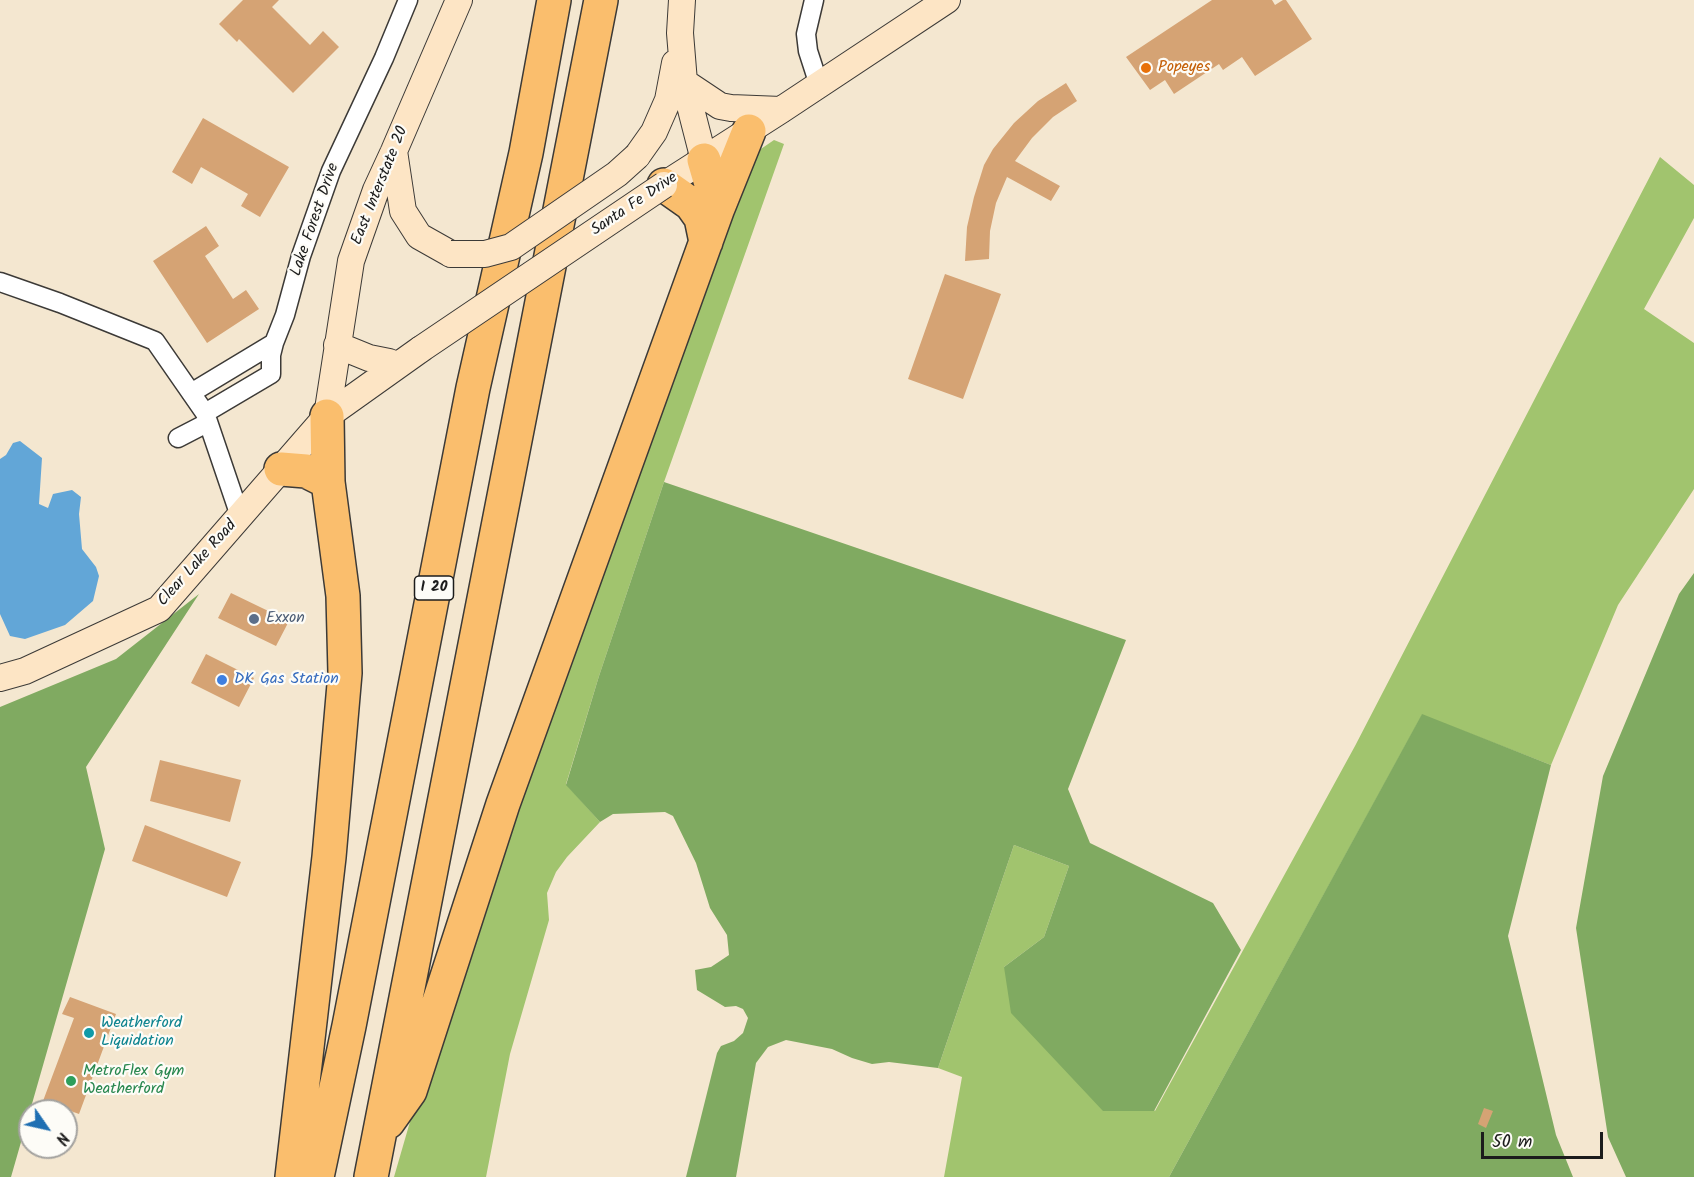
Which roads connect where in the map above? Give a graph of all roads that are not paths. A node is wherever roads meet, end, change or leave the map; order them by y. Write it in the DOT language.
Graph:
graph roads {
  1 [pos="408,0"];
  2 [pos="459,0"];
  3 [pos="554,0"];
  4 [pos="601,0"];
  5 [pos="682,0"];
  6 [pos="814,0"];
  7 [pos="947,0"];
  8 [pos="680,33"];
  9 [pos="684,82"];
  10 [pos="819,85"];
  11 [pos="781,110"];
  12 [pos="749,131"];
  13 [pos="394,151"];
  14 [pos="704,160"];
  15 [pos="664,185"];
  16 [pos="718,208"];
  17 [pos="706,242"];
  18 [pos="0,282"];
  19 [pos="274,344"];
  20 [pos="337,345"];
  21 [pos="397,365"];
  22 [pos="191,393"];
  23 [pos="327,416"];
  24 [pos="206,418"];
  25 [pos="178,438"];
  26 [pos="281,469"];
  27 [pos="328,482"];
  28 [pos="240,516"];
  29 [pos="0,678"];
  30 [pos="379,1136"];
  31 [pos="292,1177"];
  32 [pos="317,1177"];
  33 [pos="371,1177"];
  1 -- 19 [label="street, Lake Forest Drive"];
  2 -- 13 [label="main road, East Interstate 20"];
  3 -- 32 [label="highway, I 20"];
  4 -- 30 [label="highway"];
  5 -- 8 [label="main road"];
  6 -- 10 [label="street"];
  7 -- 10 [label="main road, Santa Fe Drive"];
  8 -- 9 [label="main road"];
  8 -- 13 [label="main road, bridge"];
  9 -- 11 [label="main road"];
  9 -- 14 [label="main road"];
  10 -- 11 [label="main road, Santa Fe Drive"];
  11 -- 12 [label="main road, Santa Fe Drive"];
  12 -- 14 [label="main road, Santa Fe Drive"];
  12 -- 16 [label="highway"];
  13 -- 20 [label="main road, East Interstate 20"];
  14 -- 15 [label="main road, Santa Fe Drive"];
  14 -- 16 [label="highway"];
  15 -- 17 [label="highway"];
  15 -- 21 [label="main road, Santa Fe Drive, bridge"];
  16 -- 17 [label="highway"];
  17 -- 30 [label="highway"];
  18 -- 22 [label="street"];
  19 -- 22 [label="street"];
  19 -- 24 [label="street, Lake Forest Drive"];
  20 -- 21 [label="main road"];
  20 -- 23 [label="main road, East Interstate 20"];
  21 -- 23 [label="main road, Santa Fe Drive"];
  22 -- 24 [label="street"];
  23 -- 26 [label="main road, Clear Lake Road"];
  23 -- 27 [label="highway"];
  24 -- 25 [label="street"];
  24 -- 28 [label="street"];
  26 -- 27 [label="highway"];
  26 -- 28 [label="main road, Clear Lake Road"];
  27 -- 31 [label="highway"];
  28 -- 29 [label="main road, Clear Lake Road"];
  30 -- 33 [label="highway"];
}
